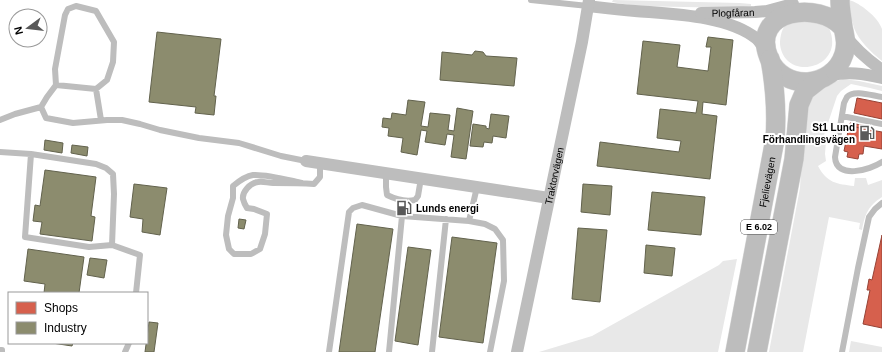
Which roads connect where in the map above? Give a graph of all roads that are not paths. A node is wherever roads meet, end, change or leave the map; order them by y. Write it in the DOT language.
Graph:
graph roads {
  1 [pos="531,0"];
  2 [pos="840,0"];
  3 [pos="799,2"];
  4 [pos="589,3"];
  5 [pos="672,14"];
  6 [pos="844,31"];
  7 [pos="769,56"];
  8 [pos="882,70"];
  9 [pos="824,77"];
  10 [pos="882,78"];
  11 [pos="56,85"];
  12 [pos="96,89"];
  13 [pos="882,98"];
  14 [pos="41,108"];
  15 [pos="842,116"];
  16 [pos="0,120"];
  17 [pos="101,120"];
  18 [pos="882,124"];
  19 [pos="0,152"];
  20 [pos="31,154"];
  21 [pos="306,161"];
  22 [pos="882,162"];
  23 [pos="320,163"];
  24 [pos="386,173"];
  25 [pos="421,178"];
  26 [pos="302,183"];
  27 [pos="477,187"];
  28 [pos="549,198"];
  29 [pos="882,203"];
  30 [pos="764,204"];
  31 [pos="402,216"];
  32 [pos="446,219"];
  33 [pos="469,221"];
  34 [pos="112,245"];
  35 [pos="136,292"];
  36 [pos="491,350"];
  37 [pos="329,352"];
  38 [pos="389,352"];
  39 [pos="432,352"];
  40 [pos="484,352"];
  41 [pos="517,352"];
  42 [pos="724,352"];
  43 [pos="735,352"];
  44 [pos="757,352"];
  45 [pos="842,352"];
  1 -- 4 [label="lane"];
  2 -- 6 [label="main road, Fjelievägen"];
  3 -- 5 [label="street, Plogfåran"];
  3 -- 6 [label="main road"];
  3 -- 7 [label="main road, Fjelievägen"];
  4 -- 5 [label="street, Plogfåran"];
  4 -- 28 [label="street, Traktorvägen"];
  5 -- 7 [label="street, Plogfåran"];
  6 -- 8 [label="street"];
  6 -- 9 [label="main road, Fjelievägen"];
  7 -- 9 [label="main road"];
  7 -- 30 [label="main road, Fjelievägen / E 6.02"];
  9 -- 10 [label="street"];
  9 -- 44 [label="main road, Fjelievägen / E 6.02"];
  11 -- 12 [label="lane"];
  11 -- 12 [label="lane"];
  11 -- 14 [label="lane"];
  12 -- 17 [label="lane"];
  13 -- 15 [label="lane"];
  14 -- 16 [label="lane"];
  14 -- 17 [label="lane"];
  15 -- 18 [label="lane"];
  15 -- 22 [label="lane"];
  17 -- 21 [label="lane"];
  19 -- 20 [label="lane"];
  20 -- 34 [label="lane"];
  20 -- 34 [label="lane"];
  21 -- 23 [label="street"];
  23 -- 24 [label="street"];
  23 -- 26 [label="lane"];
  24 -- 25 [label="street"];
  24 -- 25 [label="lane"];
  25 -- 27 [label="street"];
  26 -- 26 [label="lane"];
  27 -- 28 [label="street"];
  27 -- 33 [label="lane"];
  28 -- 41 [label="street, Traktorvägen"];
  29 -- 45 [label="lane"];
  30 -- 42 [label="main road"];
  30 -- 43 [label="main road, Fjelievägen / E 6.02"];
  31 -- 32 [label="lane"];
  31 -- 37 [label="lane"];
  31 -- 38 [label="lane"];
  32 -- 33 [label="lane"];
  32 -- 39 [label="lane"];
  33 -- 36 [label="lane"];
  34 -- 35 [label="lane"];
  36 -- 40 [label="lane"];
}
